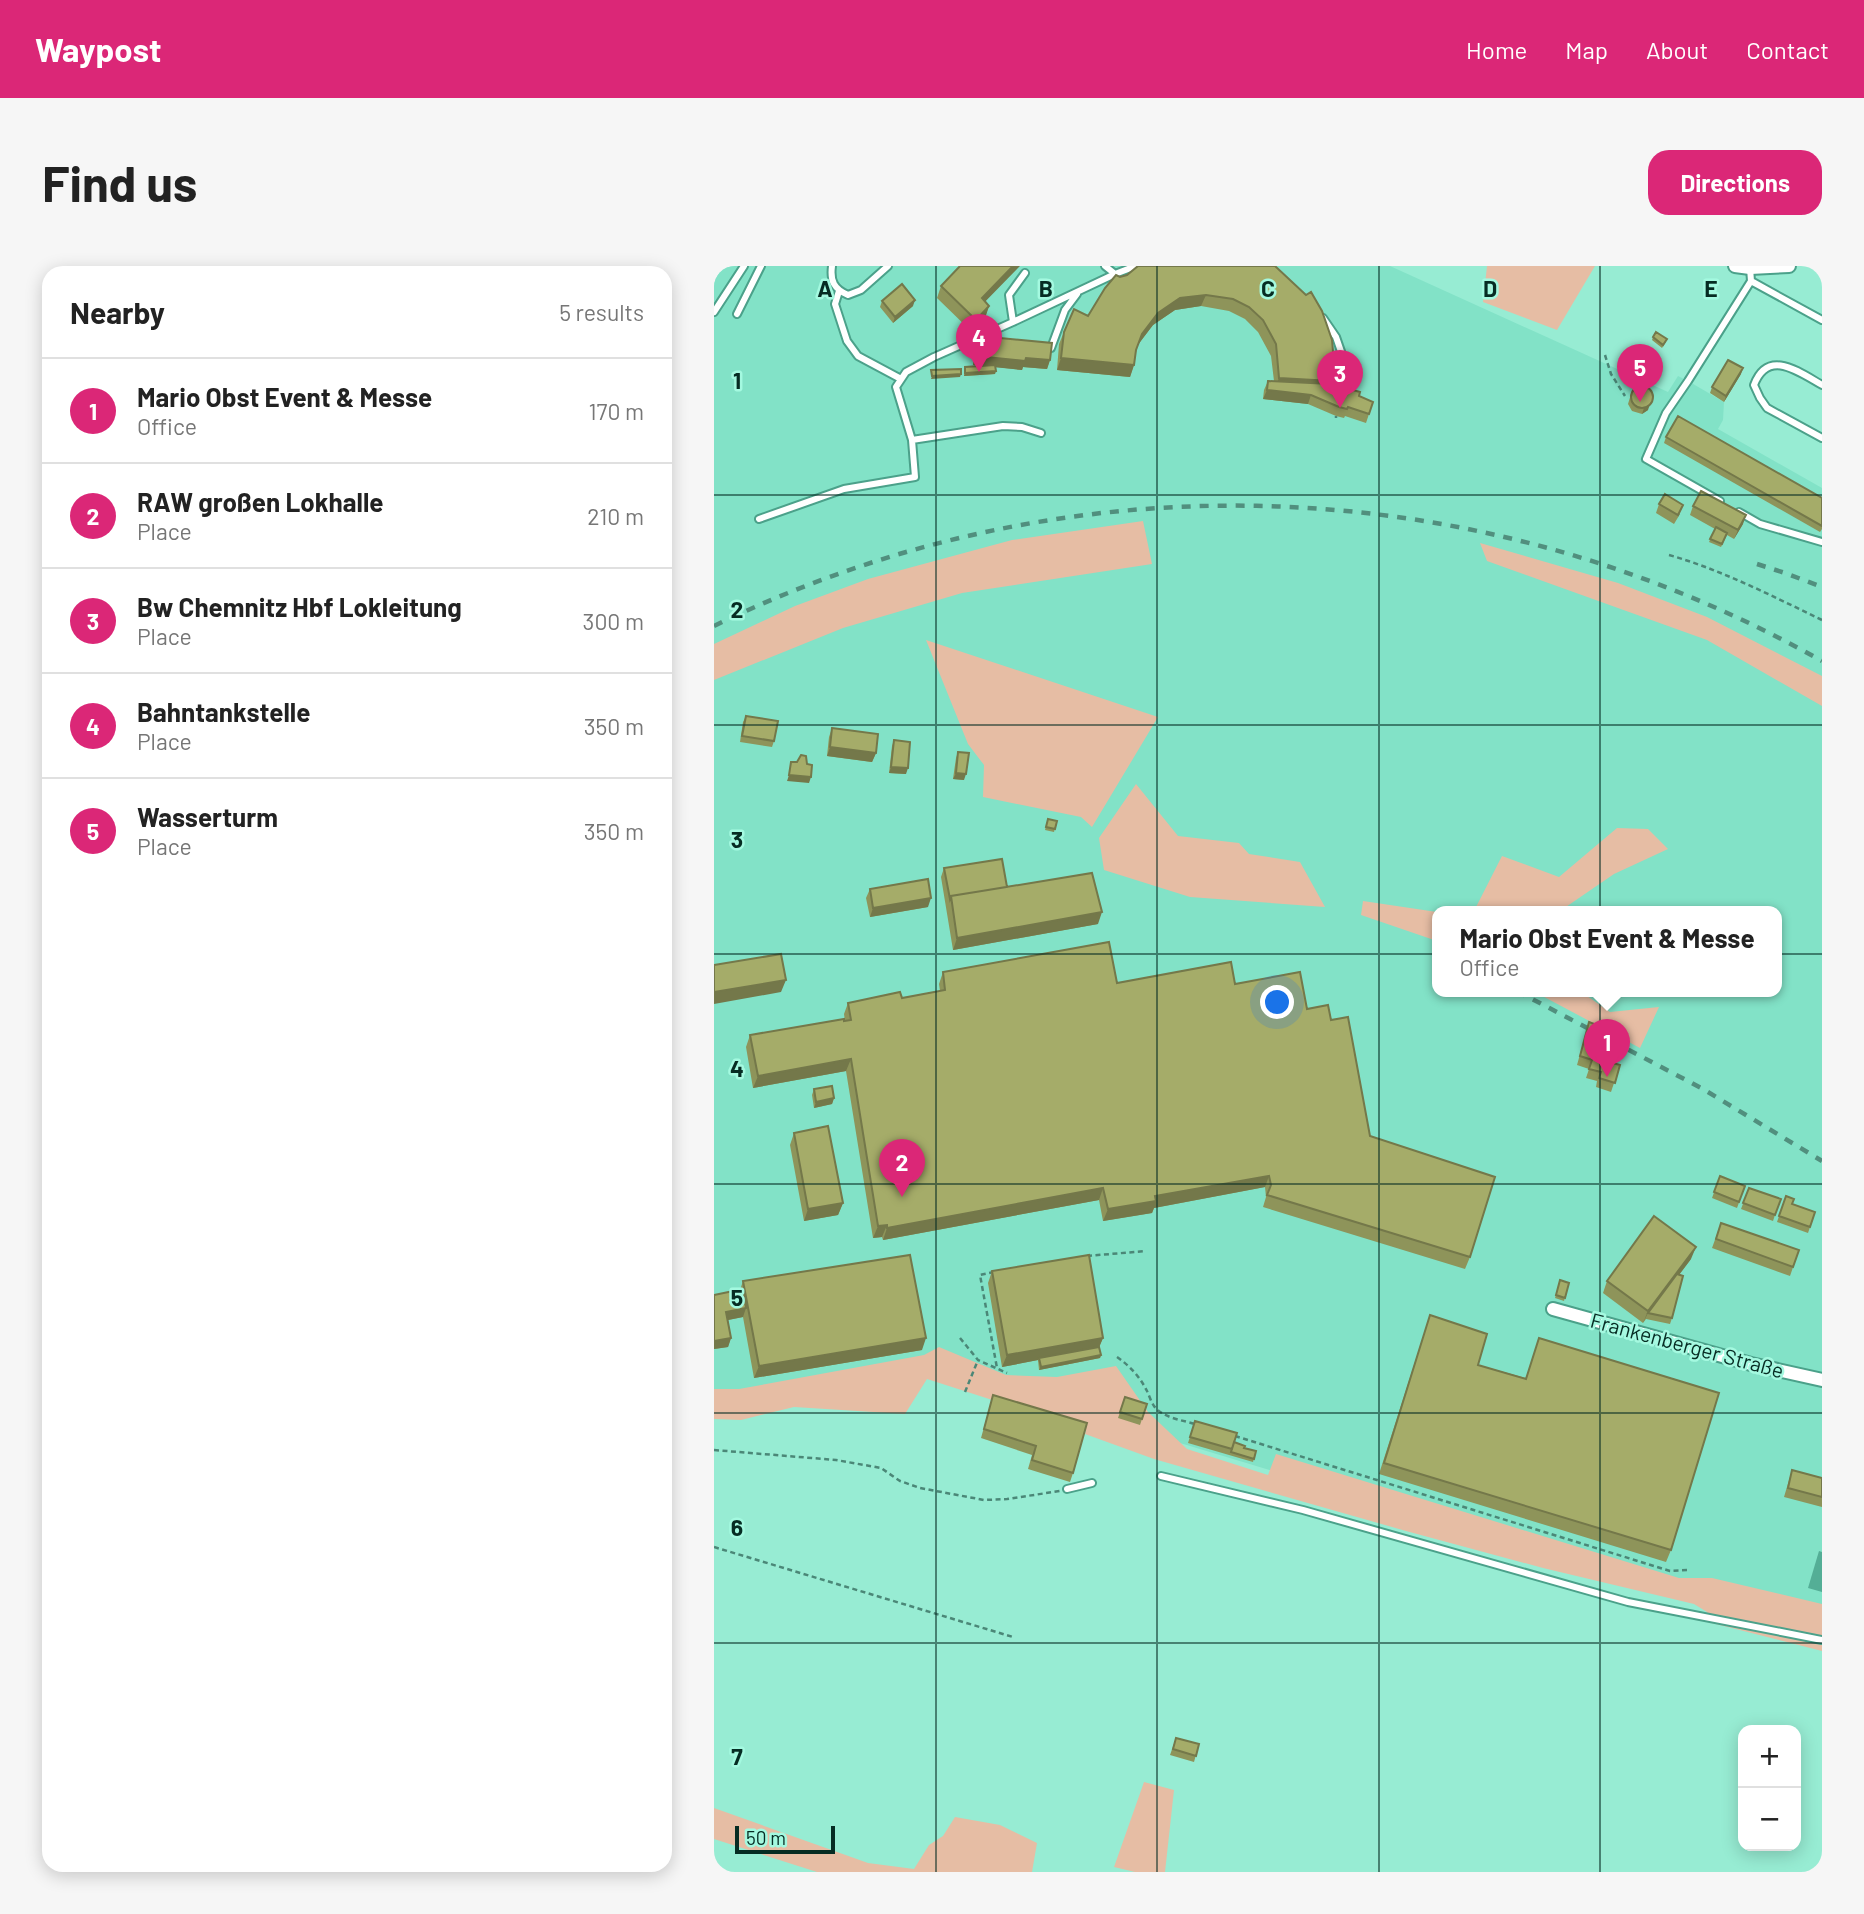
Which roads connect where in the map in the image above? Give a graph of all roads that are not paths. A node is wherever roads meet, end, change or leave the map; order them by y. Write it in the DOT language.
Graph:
graph roads {
  1 [pos="744,266"];
  2 [pos="761,266"];
  3 [pos="832,266"];
  4 [pos="888,266"];
  5 [pos="1105,266"];
  6 [pos="1136,266"];
  7 [pos="1735,266"];
  8 [pos="1788,266"];
  9 [pos="1025,273"];
  10 [pos="1115,274"];
  11 [pos="1750,274"];
  12 [pos="839,292"];
  13 [pos="1079,292"];
  14 [pos="1316,308"];
  15 [pos="714,312"];
  16 [pos="737,314"];
  17 [pos="1822,320"];
  18 [pos="1013,322"];
  19 [pos="977,338"];
  20 [pos="990,340"];
  21 [pos="1039,346"];
  22 [pos="901,379"];
  23 [pos="1822,385"];
  24 [pos="1345,391"];
  25 [pos="1666,413"];
  26 [pos="1678,420"];
  27 [pos="1041,433"];
  28 [pos="1822,438"];
  29 [pos="912,440"];
  30 [pos="1726,505"];
  31 [pos="1737,511"];
  32 [pos="759,519"];
  33 [pos="1822,542"];
  34 [pos="1553,1310"];
  35 [pos="1822,1380"];
  36 [pos="1161,1476"];
  37 [pos="1092,1483"];
  38 [pos="1067,1489"];
  39 [pos="1822,1640"];
  1 -- 15 [label="lane"];
  2 -- 16 [label="lane"];
  3 -- 12 [label="lane"];
  4 -- 12 [label="lane"];
  5 -- 10 [label="lane"];
  6 -- 10 [label="lane"];
  7 -- 11 [label="street"];
  8 -- 11 [label="street"];
  9 -- 18 [label="lane"];
  10 -- 13 [label="lane"];
  11 -- 17 [label="lane"];
  11 -- 25 [label="lane"];
  12 -- 22 [label="lane"];
  13 -- 18 [label="lane"];
  13 -- 21 [label="lane"];
  14 -- 24 [label="lane"];
  18 -- 19 [label="lane"];
  19 -- 20 [label="lane"];
  19 -- 22 [label="lane"];
  22 -- 29 [label="lane"];
  23 -- 28 [label="lane"];
  25 -- 26 [label="lane"];
  25 -- 30 [label="lane"];
  27 -- 29 [label="lane"];
  29 -- 32 [label="lane"];
  31 -- 33 [label="lane"];
  34 -- 35 [label="street, Frankenberger Straße"];
  36 -- 39 [label="lane"];
  37 -- 38 [label="lane"];
}
